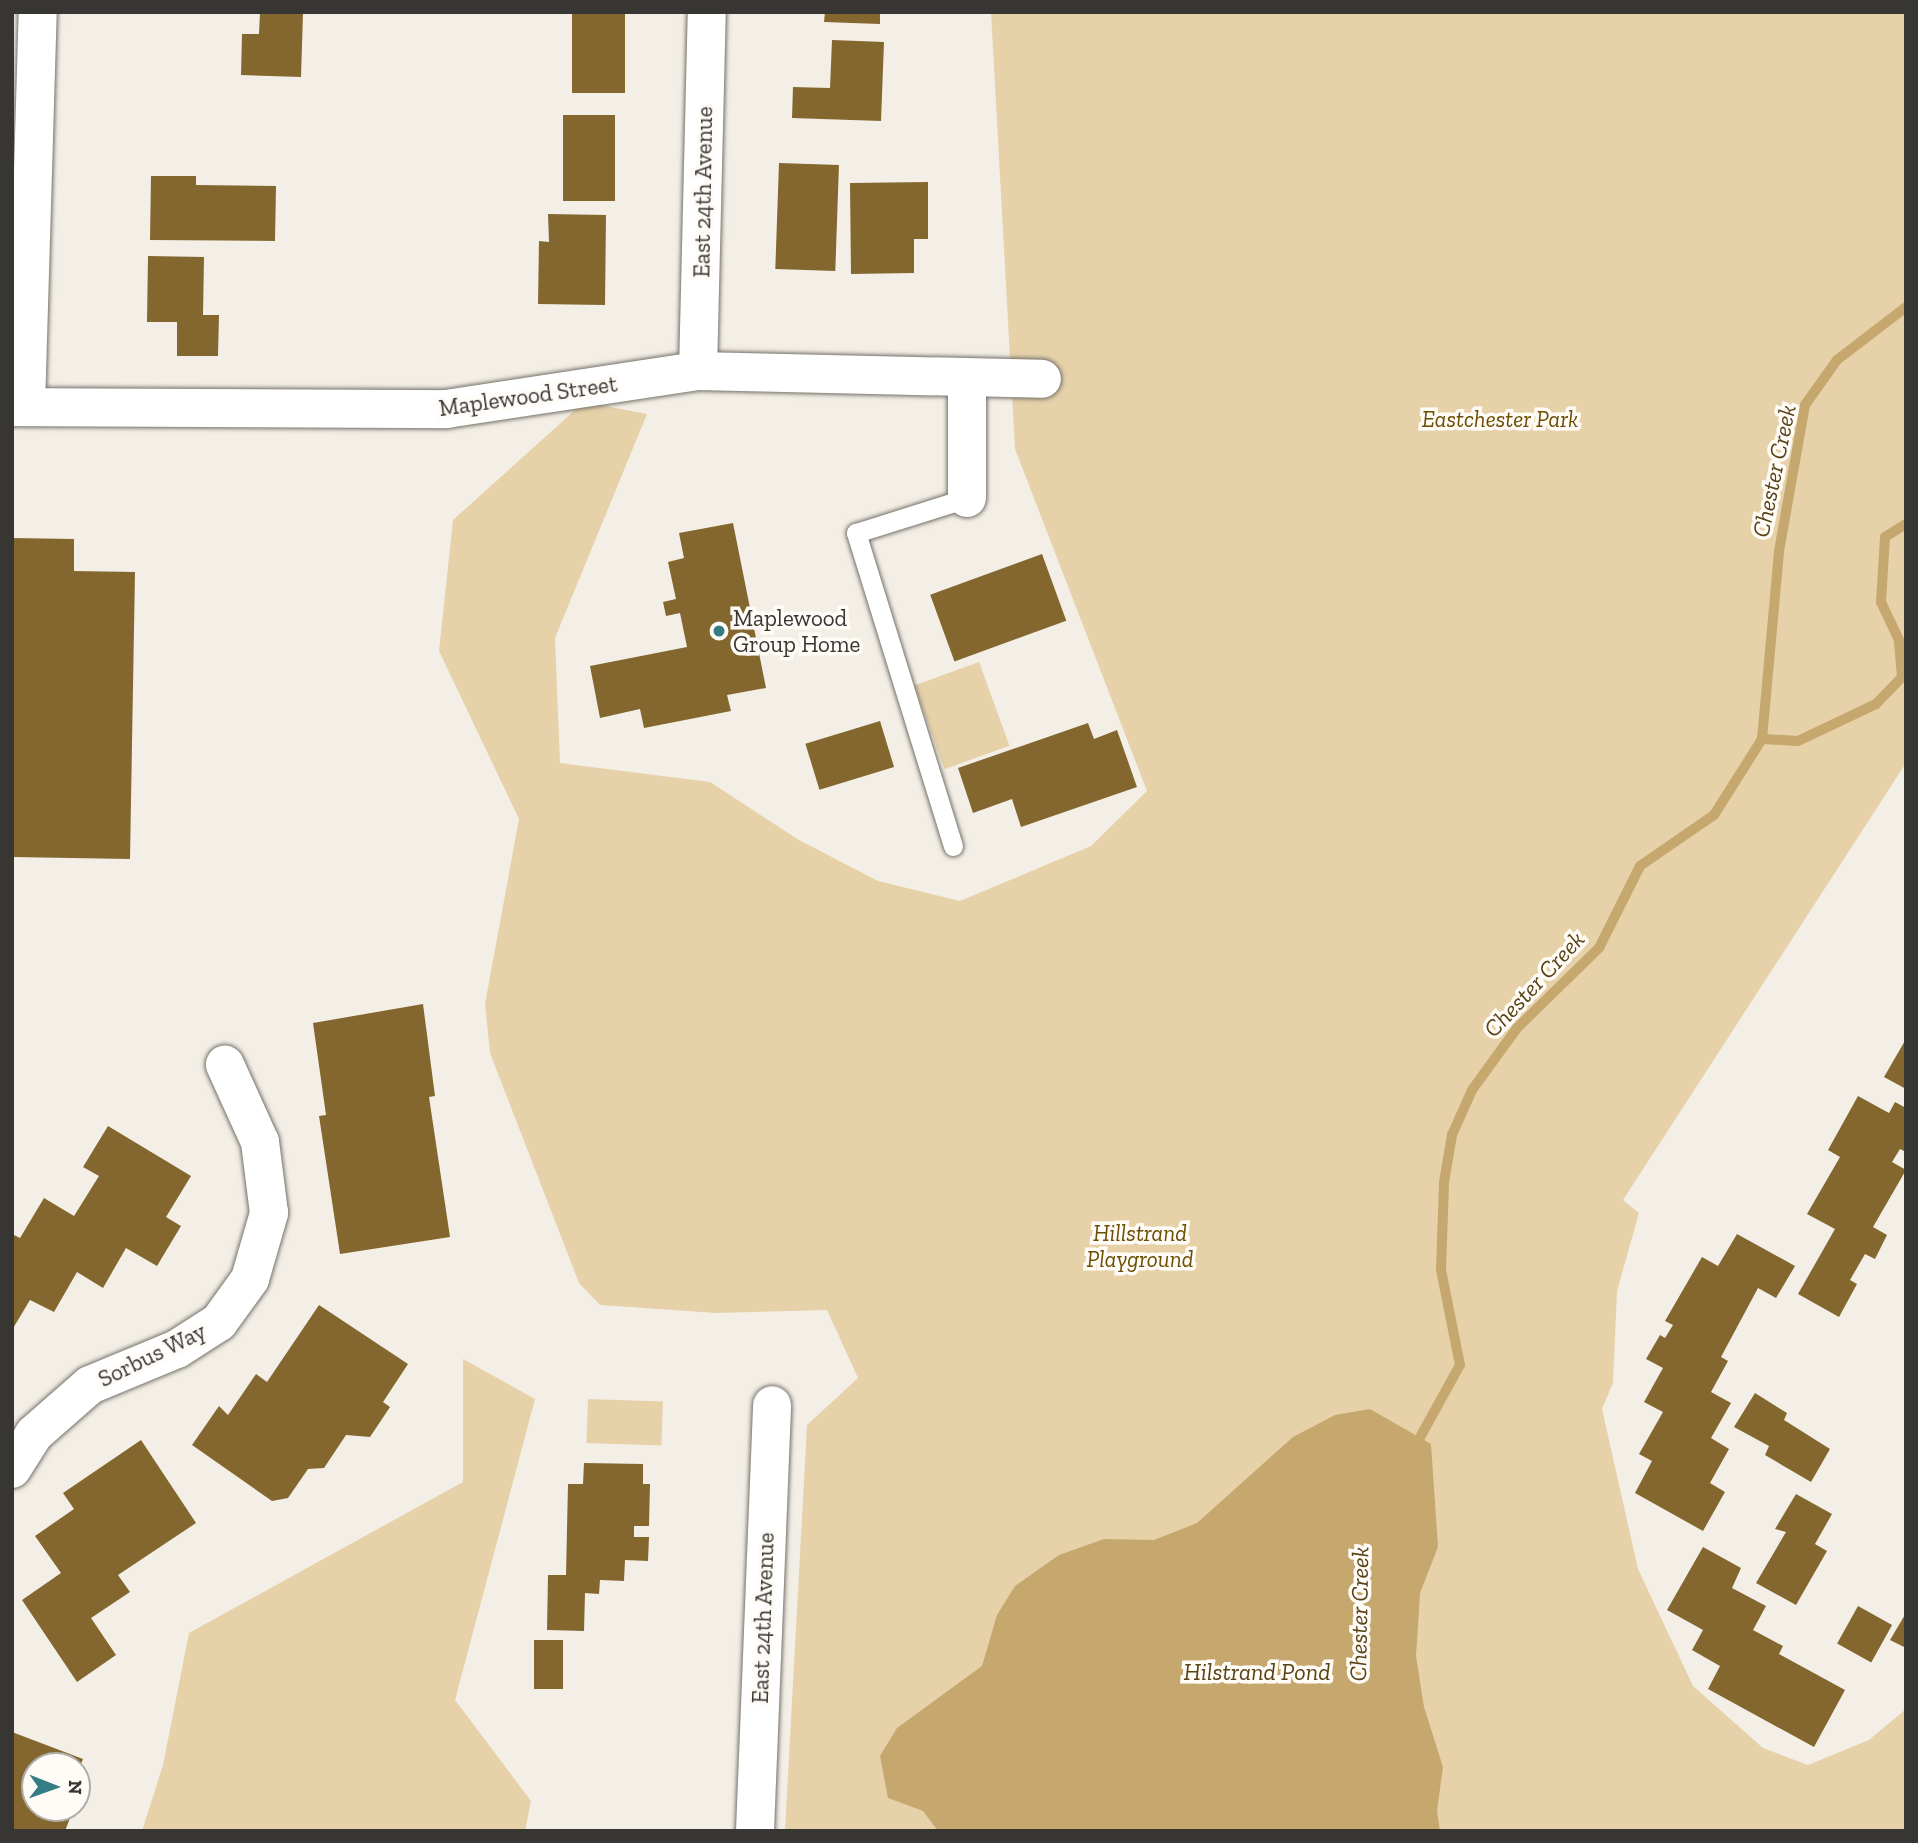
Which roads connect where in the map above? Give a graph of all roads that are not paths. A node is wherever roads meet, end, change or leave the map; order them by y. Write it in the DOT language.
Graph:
graph roads {
  1 [pos="38,12"];
  2 [pos="707,12"];
  3 [pos="698,371"];
  4 [pos="967,377"];
  5 [pos="1042,379"];
  6 [pos="19,407"];
  7 [pos="967,498"];
  8 [pos="953,846"];
  9 [pos="225,1065"];
  10 [pos="772,1405"];
  11 [pos="12,1469"];
  12 [pos="755,1831"];
  1 -- 6 [label="street"];
  2 -- 3 [label="street, East 24th Avenue"];
  3 -- 4 [label="street, Maplewood Street"];
  3 -- 6 [label="street, Maplewood Street"];
  4 -- 5 [label="street, Maplewood Street"];
  4 -- 7 [label="street"];
  7 -- 8 [label="lane"];
  9 -- 11 [label="street, Sorbus Way"];
  10 -- 12 [label="street, East 24th Avenue"];
}
